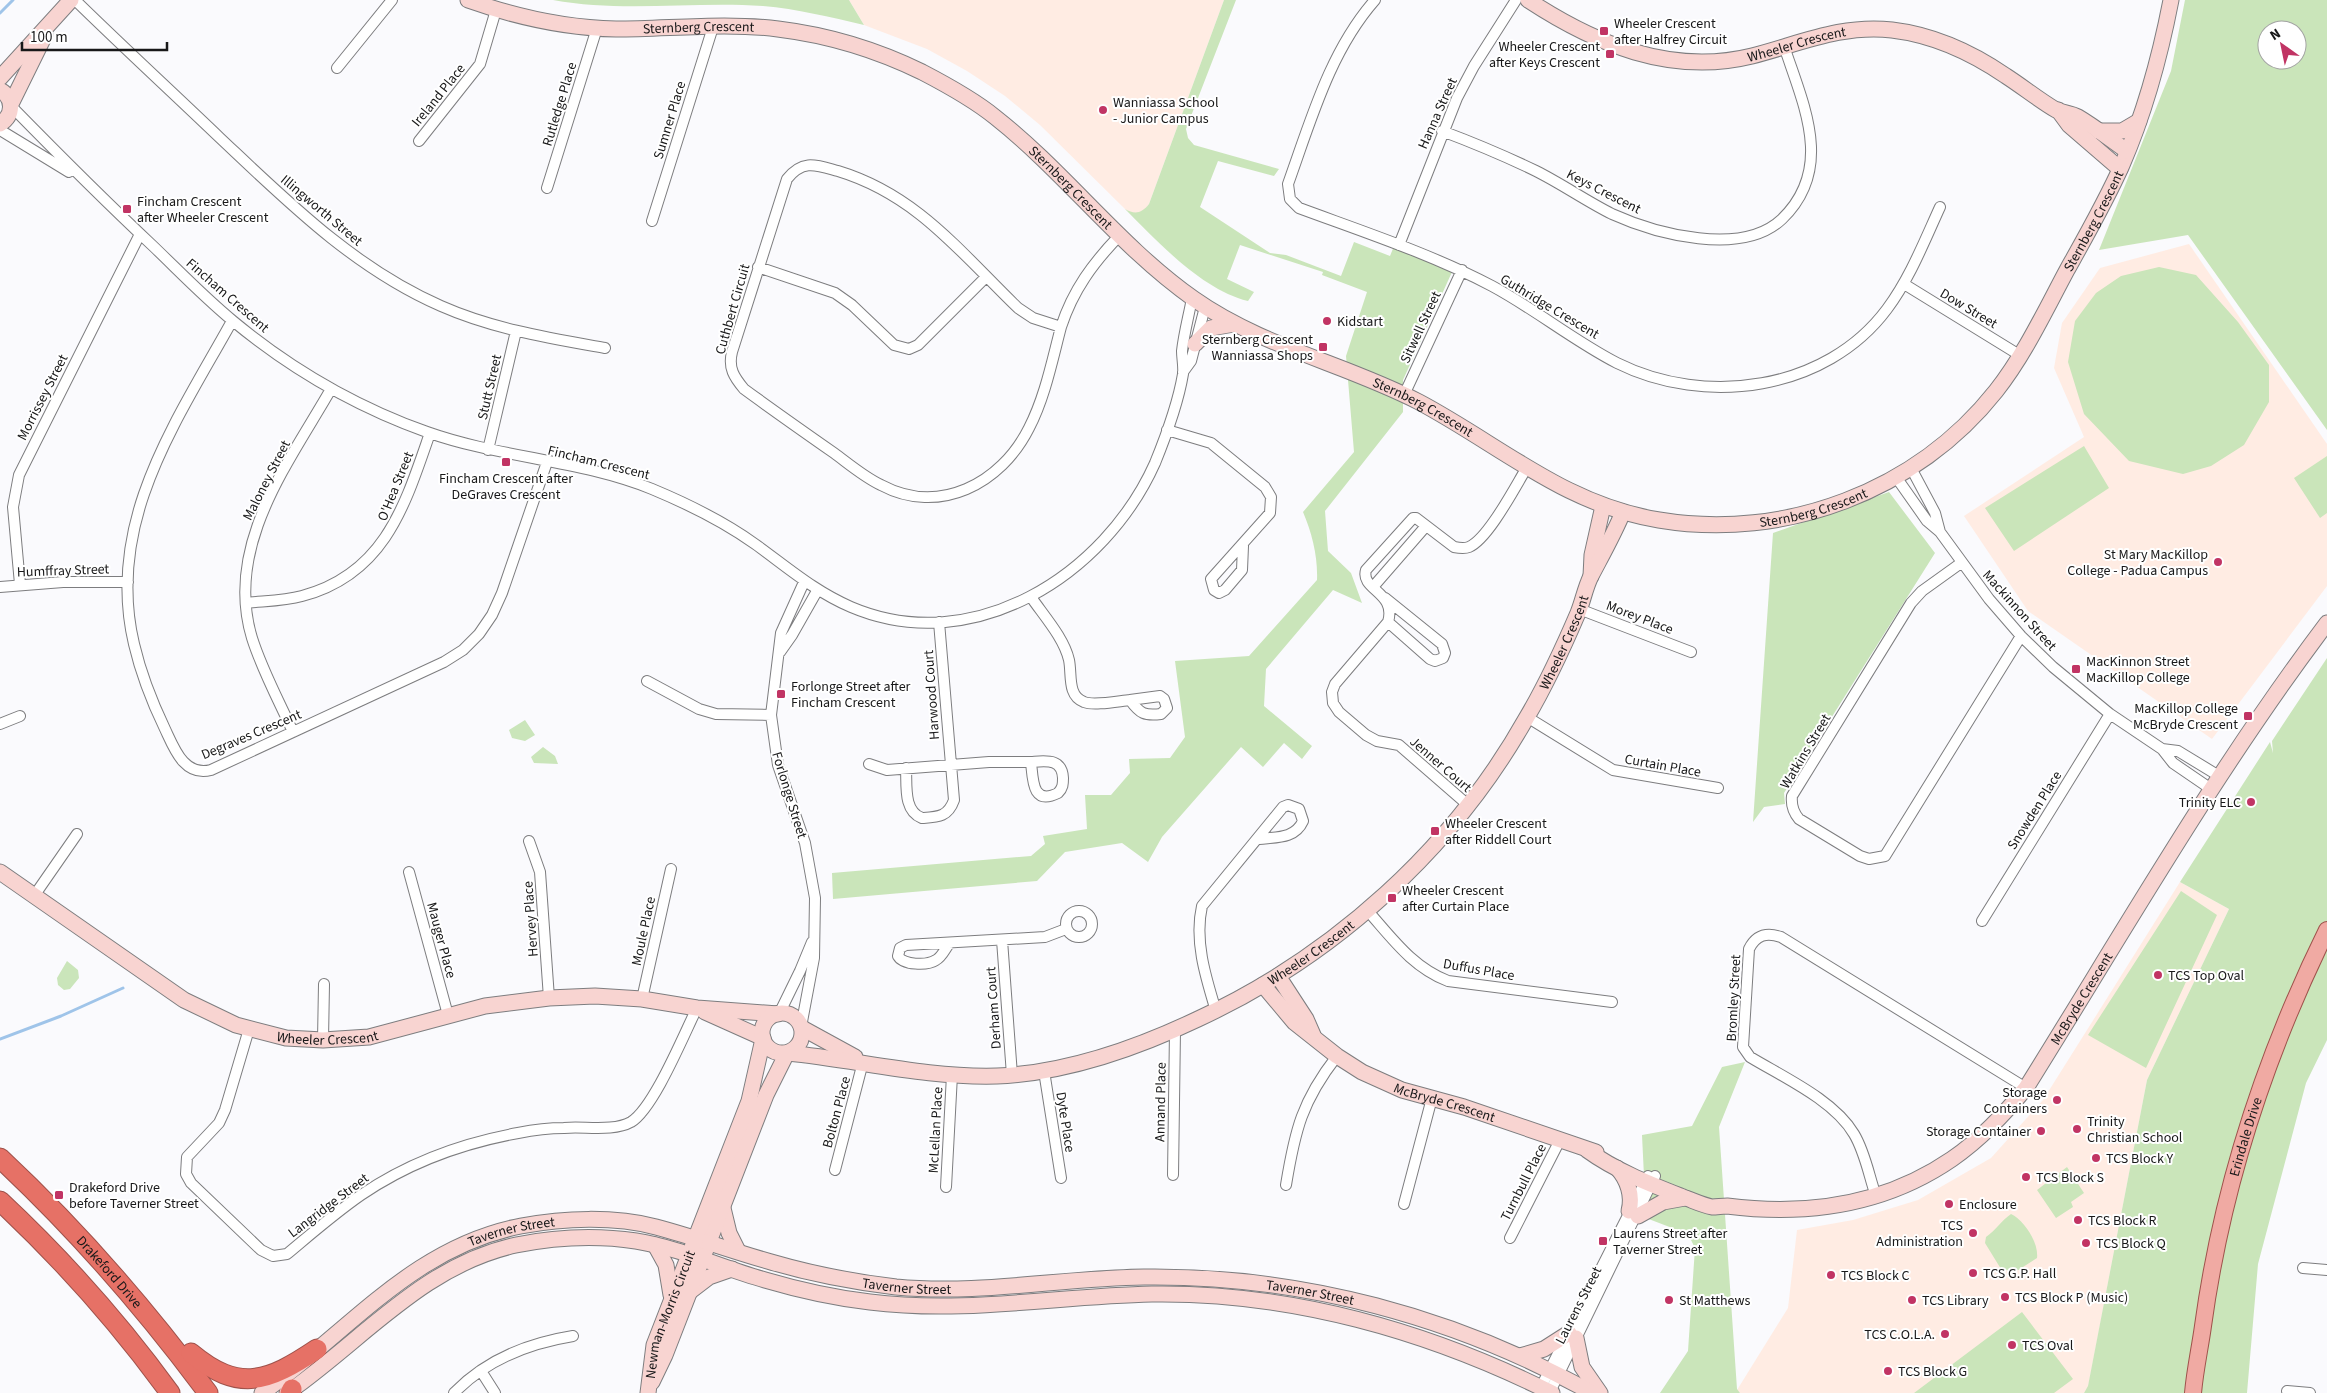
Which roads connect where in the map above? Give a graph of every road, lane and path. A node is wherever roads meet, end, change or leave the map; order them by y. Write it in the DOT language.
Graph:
graph roads {
  1 [pos="71,0"];
  2 [pos="75,0"];
  3 [pos="392,0"];
  4 [pos="468,0"];
  5 [pos="1375,0"];
  6 [pos="1516,0"];
  7 [pos="1528,0"];
  8 [pos="2171,0"];
  9 [pos="496,10"];
  10 [pos="53,20"];
  11 [pos="713,27"];
  12 [pos="597,28"];
  13 [pos="1784,46"];
  14 [pos="337,68"];
  15 [pos="0,78"];
  16 [pos="0,90"];
  17 [pos="11,105"];
  18 [pos="2058,110"];
  19 [pos="2139,121"];
  20 [pos="0,124"];
  21 [pos="0,130"];
  22 [pos="1442,131"];
  23 [pos="2098,131"];
  24 [pos="419,141"];
  25 [pos="2127,152"];
  26 [pos="2120,169"];
  27 [pos="81,178"];
  28 [pos="547,188"];
  29 [pos="1940,207"];
  30 [pos="652,221"];
  31 [pos="140,234"];
  32 [pos="1120,235"];
  33 [pos="1399,245"];
  34 [pos="758,267"];
  35 [pos="1462,270"];
  36 [pos="986,277"];
  37 [pos="1904,284"];
  38 [pos="1192,298"];
  39 [pos="1205,307"];
  40 [pos="232,320"];
  41 [pos="1234,324"];
  42 [pos="1061,327"];
  43 [pos="516,331"];
  44 [pos="1195,344"];
  45 [pos="605,348"];
  46 [pos="2021,356"];
  47 [pos="1183,372"];
  48 [pos="331,389"];
  49 [pos="1404,395"];
  50 [pos="1167,430"];
  51 [pos="430,433"];
  52 [pos="488,450"];
  53 [pos="547,462"];
  54 [pos="1526,468"];
  55 [pos="1911,468"];
  56 [pos="1896,477"];
  57 [pos="1603,506"];
  58 [pos="1623,512"];
  59 [pos="1426,526"];
  60 [pos="1940,532"];
  61 [pos="1243,546"];
  62 [pos="1961,562"];
  63 [pos="1590,577"];
  64 [pos="128,582"];
  65 [pos="804,582"];
  66 [pos="20,584"];
  67 [pos="0,587"];
  68 [pos="1373,587"];
  69 [pos="817,591"];
  70 [pos="1383,596"];
  71 [pos="1031,597"];
  72 [pos="246,603"];
  73 [pos="1579,609"];
  74 [pos="939,622"];
  75 [pos="1388,622"];
  76 [pos="2327,622"];
  77 [pos="2021,636"];
  78 [pos="780,652"];
  79 [pos="1691,652"];
  80 [pos="647,681"];
  81 [pos="1130,700"];
  82 [pos="2110,714"];
  83 [pos="771,715"];
  84 [pos="20,716"];
  85 [pos="1527,717"];
  86 [pos="0,724"];
  87 [pos="293,732"];
  88 [pos="2162,749"];
  89 [pos="1031,762"];
  90 [pos="869,764"];
  91 [pos="949,765"];
  92 [pos="906,768"];
  93 [pos="2215,782"];
  94 [pos="1718,788"];
  95 [pos="1468,805"];
  96 [pos="77,834"];
  97 [pos="1259,839"];
  98 [pos="529,841"];
  99 [pos="671,869"];
  100 [pos="0,872"];
  101 [pos="410,872"];
  102 [pos="34,896"];
  103 [pos="1367,910"];
  104 [pos="1982,921"];
  105 [pos="1066,929"];
  106 [pos="2327,930"];
  107 [pos="813,938"];
  108 [pos="1002,940"];
  109 [pos="949,944"];
  110 [pos="1278,976"];
  111 [pos="324,984"];
  112 [pos="1263,985"];
  113 [pos="549,998"];
  114 [pos="642,999"];
  115 [pos="1612,1002"];
  116 [pos="697,1008"];
  117 [pos="1216,1011"];
  118 [pos="778,1014"];
  119 [pos="448,1015"];
  120 [pos="802,1028"];
  121 [pos="249,1029"];
  122 [pos="1175,1030"];
  123 [pos="1313,1035"];
  124 [pos="763,1039"];
  125 [pos="323,1040"];
  126 [pos="788,1053"];
  127 [pos="1337,1056"];
  128 [pos="863,1062"];
  129 [pos="1044,1070"];
  130 [pos="1012,1075"];
  131 [pos="952,1076"];
  132 [pos="2026,1088"];
  133 [pos="1432,1098"];
  134 [pos="1560,1140"];
  135 [pos="1587,1150"];
  136 [pos="0,1158"];
  137 [pos="1617,1168"];
  138 [pos="835,1170"];
  139 [pos="1173,1175"];
  140 [pos="1061,1178"];
  141 [pos="1650,1179"];
  142 [pos="1286,1185"];
  143 [pos="946,1187"];
  144 [pos="1876,1196"];
  145 [pos="1687,1198"];
  146 [pos="0,1201"];
  147 [pos="722,1204"];
  148 [pos="1404,1204"];
  149 [pos="1715,1204"];
  150 [pos="706,1208"];
  151 [pos="1634,1214"];
  152 [pos="667,1230"];
  153 [pos="1510,1238"];
  154 [pos="701,1240"];
  155 [pos="655,1245"];
  156 [pos="738,1251"];
  157 [pos="694,1257"];
  158 [pos="2303,1268"];
  159 [pos="732,1269"];
  160 [pos="2327,1270"];
  161 [pos="687,1293"];
  162 [pos="671,1298"];
  163 [pos="141,1306"];
  164 [pos="1573,1335"];
  165 [pos="573,1336"];
  166 [pos="318,1349"];
  167 [pos="2199,1353"];
  168 [pos="1520,1356"];
  169 [pos="481,1372"];
  170 [pos="1554,1372"];
  171 [pos="1548,1391"];
  172 [pos="2287,1391"];
  173 [pos="290,1392"];
  174 [pos="648,1392"];
  175 [pos="170,1393"];
  176 [pos="208,1393"];
  177 [pos="262,1393"];
  178 [pos="454,1393"];
  179 [pos="495,1393"];
  180 [pos="1592,1393"];
  181 [pos="1600,1393"];
  182 [pos="2193,1393"];
  183 [pos="2200,1393"];
  184 [pos="2310,1393"];
  1 -- 10 [label="street"];
  2 -- 43 [label="street, Illingworth Street"];
  3 -- 14 [label="street"];
  4 -- 9 [label="street, Sternberg Crescent"];
  5 -- 33 [label="street, Guthridge Crescent"];
  6 -- 22 [label="street, Hanna Street"];
  7 -- 13 [label="street, Wheeler Crescent"];
  8 -- 19 [label="street, Sternberg Crescent"];
  9 -- 12 [label="street, Sternberg Crescent"];
  9 -- 24 [label="street, Ireland Place"];
  10 -- 15 [label="street"];
  10 -- 17 [label="street"];
  11 -- 12 [label="street, Sternberg Crescent"];
  11 -- 30 [label="street, Sumner Place"];
  11 -- 32 [label="street, Sternberg Crescent"];
  12 -- 28 [label="street, Rutledge Place"];
  13 -- 18 [label="street, Wheeler Crescent"];
  13 -- 22 [label="street, Keys Crescent"];
  16 -- 17 [label="street"];
  17 -- 20 [label="street"];
  17 -- 27 [label="street, Fincham Crescent"];
  18 -- 23 [label="street, Wheeler Crescent"];
  18 -- 26 [label="street, Wheeler Crescent"];
  19 -- 23 [label="street"];
  19 -- 25 [label="street, Sternberg Crescent"];
  21 -- 27 [label="street, Fincham Crescent"];
  22 -- 33 [label="street, Hanna Street"];
  23 -- 25 [label="street, Wheeler Crescent"];
  25 -- 26 [label="street, Sternberg Crescent"];
  26 -- 46 [label="street, Sternberg Crescent"];
  27 -- 31 [label="street, Fincham Crescent"];
  29 -- 37 [label="street, Guthridge Crescent"];
  31 -- 40 [label="street, Fincham Crescent"];
  31 -- 66 [label="street, Morrissey Street"];
  32 -- 38 [label="street, Sternberg Crescent"];
  32 -- 42 [label="street, Cuthbert Circuit"];
  33 -- 35 [label="street, Guthridge Crescent"];
  34 -- 36 [label="street"];
  34 -- 36 [label="street, Cuthbert Circuit"];
  34 -- 42 [label="street, Cuthbert Circuit"];
  35 -- 37 [label="street, Guthridge Crescent"];
  35 -- 49 [label="street, Sitwell Street"];
  36 -- 42 [label="street, Cuthbert Circuit"];
  37 -- 46 [label="street, Dow Street"];
  38 -- 39 [label="street, Sternberg Crescent"];
  38 -- 47 [label="street, Fincham Crescent"];
  39 -- 41 [label="street, Sternberg Crescent"];
  39 -- 44 [label="street, Fincham Crescent"];
  40 -- 48 [label="street, Fincham Crescent"];
  40 -- 64 [label="street, Degraves Crescent"];
  41 -- 44 [label="street"];
  41 -- 49 [label="street, Sternberg Crescent"];
  43 -- 45 [label="street, Illingworth Street"];
  43 -- 52 [label="street, Stutt Street"];
  44 -- 47 [label="street, Fincham Crescent"];
  46 -- 55 [label="street, Sternberg Crescent"];
  47 -- 50 [label="street, Fincham Crescent"];
  48 -- 51 [label="street, Fincham Crescent"];
  48 -- 72 [label="street, Maloney Street"];
  49 -- 54 [label="street, Sternberg Crescent"];
  50 -- 61 [label="street"];
  50 -- 71 [label="street, Fincham Crescent"];
  51 -- 52 [label="street, Fincham Crescent"];
  51 -- 72 [label="street, O'Hea Street"];
  52 -- 53 [label="street, Fincham Crescent"];
  53 -- 65 [label="street, Fincham Crescent"];
  53 -- 87 [label="street, Degraves Crescent"];
  54 -- 57 [label="street, Sternberg Crescent"];
  54 -- 59 [label="street"];
  55 -- 56 [label="street, Sternberg Crescent"];
  55 -- 60 [label="street, Mackinnon Street"];
  56 -- 58 [label="street, Sternberg Crescent"];
  56 -- 60 [label="street, Mackinnon Street"];
  57 -- 58 [label="street, Sternberg Crescent"];
  57 -- 63 [label="street, Wheeler Crescent"];
  58 -- 63 [label="street, Wheeler Crescent"];
  59 -- 68 [label="street"];
  59 -- 68 [label="street"];
  60 -- 62 [label="street, Mackinnon Street"];
  62 -- 77 [label="street, Mackinnon Street"];
  62 -- 77 [label="street, Watkins Street"];
  63 -- 73 [label="street, Wheeler Crescent"];
  64 -- 66 [label="street, Humffray Street"];
  64 -- 87 [label="street, Degraves Crescent"];
  65 -- 69 [label="street, Fincham Crescent"];
  65 -- 78 [label="street, Forlonge Street"];
  66 -- 67 [label="street, Humffray Street"];
  68 -- 70 [label="street"];
  69 -- 74 [label="street, Fincham Crescent"];
  69 -- 78 [label="street, Forlonge Street"];
  70 -- 75 [label="street"];
  70 -- 75 [label="street"];
  71 -- 74 [label="street, Fincham Crescent"];
  71 -- 81 [label="street"];
  72 -- 87 [label="street, Maloney Street"];
  73 -- 79 [label="street, Morey Place"];
  73 -- 85 [label="street, Wheeler Crescent"];
  74 -- 91 [label="street, Harwood Court"];
  75 -- 95 [label="street, Jenner Court"];
  76 -- 93 [label="street, McBryde Crescent"];
  77 -- 82 [label="street, Mackinnon Street"];
  78 -- 83 [label="street, Forlonge Street"];
  80 -- 83 [label="street"];
  82 -- 88 [label="street, Mackinnon Street"];
  82 -- 104 [label="street, Snowden Place"];
  83 -- 107 [label="street, Forlonge Street"];
  84 -- 86 [label="street"];
  85 -- 94 [label="street, Curtain Place"];
  85 -- 95 [label="street, Wheeler Crescent"];
  88 -- 93 [label="street, Mackinnon Street"];
  88 -- 93 [label="street, Mackinnon Street"];
  89 -- 91 [label="street"];
  90 -- 92 [label="street"];
  91 -- 92 [label="street"];
  91 -- 92 [label="street, Harwood Court"];
  93 -- 132 [label="street, McBryde Crescent"];
  95 -- 103 [label="street, Wheeler Crescent"];
  96 -- 102 [label="street"];
  97 -- 117 [label="street"];
  98 -- 113 [label="street, Hervey Place"];
  99 -- 114 [label="street, Moule Place"];
  100 -- 102 [label="street, Wheeler Crescent"];
  101 -- 119 [label="street, Mauger Place"];
  102 -- 121 [label="street, Wheeler Crescent"];
  103 -- 110 [label="street, Wheeler Crescent"];
  103 -- 115 [label="street, Duffus Place"];
  105 -- 108 [label="street"];
  106 -- 167 [label="main road, Erindale Drive"];
  107 -- 118 [label="street, Forlonge Street"];
  107 -- 120 [label="street, Forlonge Street"];
  108 -- 109 [label="street"];
  108 -- 130 [label="street, Derham Court"];
  110 -- 112 [label="street, Wheeler Crescent"];
  110 -- 123 [label="street, McBryde Crescent"];
  111 -- 125 [label="street"];
  112 -- 117 [label="street, Wheeler Crescent"];
  112 -- 123 [label="street, McBryde Crescent"];
  113 -- 114 [label="street, Wheeler Crescent"];
  113 -- 119 [label="street, Wheeler Crescent"];
  114 -- 116 [label="street, Wheeler Crescent"];
  116 -- 118 [label="street, Wheeler Crescent"];
  116 -- 121 [label="street, Langridge Street"];
  116 -- 124 [label="street, Wheeler Crescent"];
  117 -- 122 [label="street, Wheeler Crescent"];
  118 -- 120 [label="street"];
  118 -- 124 [label="street"];
  119 -- 125 [label="street, Wheeler Crescent"];
  120 -- 126 [label="street"];
  120 -- 128 [label="street, Wheeler Crescent"];
  121 -- 125 [label="street, Wheeler Crescent"];
  122 -- 129 [label="street, Wheeler Crescent"];
  122 -- 139 [label="street, Annand Place"];
  123 -- 127 [label="street, McBryde Crescent"];
  124 -- 126 [label="street"];
  124 -- 150 [label="street"];
  126 -- 128 [label="street, Wheeler Crescent"];
  126 -- 147 [label="street"];
  127 -- 133 [label="street, McBryde Crescent"];
  127 -- 142 [label="street"];
  128 -- 131 [label="street, Wheeler Crescent"];
  128 -- 138 [label="street, Bolton Place"];
  129 -- 130 [label="street, Wheeler Crescent"];
  129 -- 140 [label="street, Dyte Place"];
  130 -- 131 [label="street, Wheeler Crescent"];
  131 -- 143 [label="street, McLellan Place"];
  132 -- 144 [label="street, McBryde Crescent"];
  132 -- 144 [label="street, Bromley Street"];
  133 -- 134 [label="street, McBryde Crescent"];
  133 -- 148 [label="street"];
  134 -- 135 [label="street, McBryde Crescent"];
  134 -- 153 [label="street, Turnbull Place"];
  135 -- 137 [label="street, McBryde Crescent"];
  135 -- 141 [label="street, McBryde Crescent"];
  136 -- 163 [label="highway, Drakeford Drive"];
  137 -- 141 [label="street, McBryde Crescent"];
  137 -- 151 [label="street"];
  141 -- 145 [label="street, McBryde Crescent"];
  141 -- 149 [label="street, McBryde Crescent"];
  141 -- 151 [label="street, Laurens Street"];
  144 -- 149 [label="street, McBryde Crescent"];
  145 -- 149 [label="street, McBryde Crescent"];
  145 -- 151 [label="street"];
  146 -- 175 [label="highway"];
  147 -- 154 [label="street"];
  147 -- 156 [label="street"];
  150 -- 152 [label="street"];
  150 -- 154 [label="street"];
  151 -- 164 [label="street, Laurens Street"];
  152 -- 154 [label="street, Taverner Street"];
  152 -- 166 [label="street, Taverner Street"];
  154 -- 156 [label="street, Taverner Street"];
  154 -- 157 [label="street, Newman-Morris Circuit"];
  155 -- 157 [label="street, Taverner Street"];
  155 -- 162 [label="street"];
  155 -- 173 [label="street, Taverner Street"];
  156 -- 168 [label="street, Taverner Street"];
  157 -- 159 [label="street, Taverner Street"];
  157 -- 161 [label="street, Newman-Morris Circuit"];
  157 -- 162 [label="street, Newman-Morris Circuit"];
  158 -- 160 [label="street"];
  159 -- 161 [label="street"];
  159 -- 171 [label="street, Taverner Street"];
  161 -- 174 [label="street, Newman-Morris Circuit"];
  162 -- 174 [label="street, Newman-Morris Circuit"];
  163 -- 166 [label="highway"];
  163 -- 176 [label="highway, Drakeford Drive"];
  164 -- 168 [label="street"];
  164 -- 170 [label="street, Laurens Street"];
  164 -- 181 [label="street"];
  165 -- 169 [label="street"];
  166 -- 177 [label="street, Taverner Street"];
  167 -- 182 [label="main road, Erindale Drive"];
  167 -- 183 [label="main road, Erindale Drive"];
  168 -- 170 [label="street, Taverner Street"];
  169 -- 178 [label="street"];
  169 -- 179 [label="street"];
  170 -- 171 [label="street, Laurens Street"];
  170 -- 180 [label="street, Taverner Street"];
  172 -- 184 [label="street"];
}
